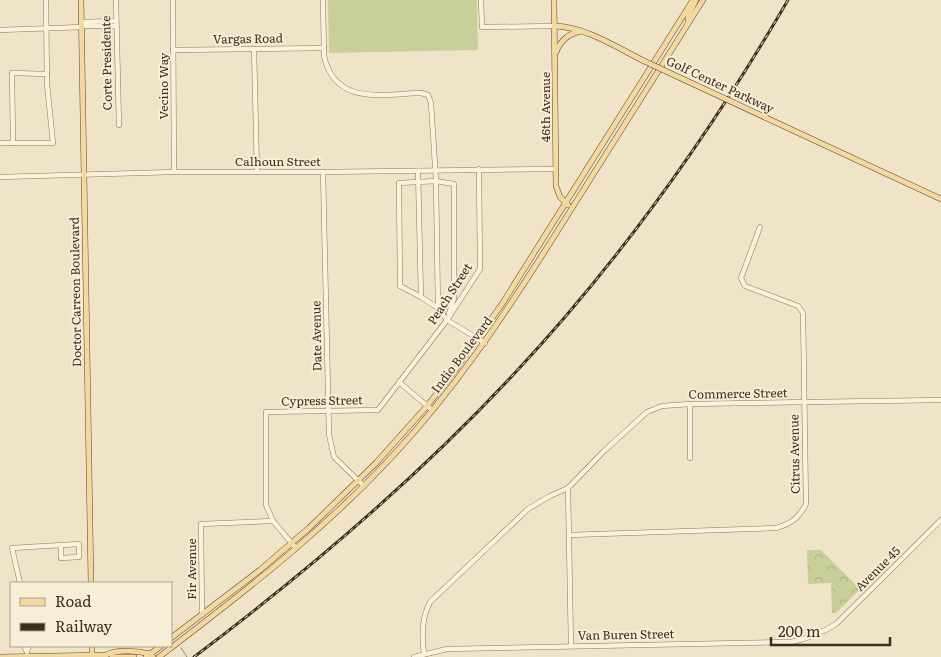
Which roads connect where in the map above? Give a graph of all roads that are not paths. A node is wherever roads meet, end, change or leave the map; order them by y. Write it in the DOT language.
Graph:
graph roads {
  1 [pos="46,0"];
  2 [pos="81,0"];
  3 [pos="116,0"];
  4 [pos="173,0"];
  5 [pos="323,0"];
  6 [pos="482,0"];
  7 [pos="554,0"];
  8 [pos="695,0"];
  9 [pos="703,0"];
  10 [pos="116,23"];
  11 [pos="688,24"];
  12 [pos="82,25"];
  13 [pos="555,26"];
  14 [pos="46,28"];
  15 [pos="0,30"];
  16 [pos="581,31"];
  17 [pos="324,48"];
  18 [pos="254,49"];
  19 [pos="173,50"];
  20 [pos="555,53"];
  21 [pos="47,74"];
  22 [pos="119,125"];
  23 [pos="0,143"];
  24 [pos="13,143"];
  25 [pos="556,168"];
  26 [pos="479,169"];
  27 [pos="398,171"];
  28 [pos="418,171"];
  29 [pos="434,171"];
  30 [pos="174,172"];
  31 [pos="257,172"];
  32 [pos="323,172"];
  33 [pos="84,175"];
  34 [pos="0,177"];
  35 [pos="436,181"];
  36 [pos="419,182"];
  37 [pos="399,183"];
  38 [pos="941,199"];
  39 [pos="566,204"];
  40 [pos="572,209"];
  41 [pos="760,227"];
  42 [pos="420,297"];
  43 [pos="438,308"];
  44 [pos="447,320"];
  45 [pos="478,339"];
  46 [pos="485,343"];
  47 [pos="398,382"];
  48 [pos="941,400"];
  49 [pos="805,403"];
  50 [pos="690,404"];
  51 [pos="427,406"];
  52 [pos="378,410"];
  53 [pos="432,410"];
  54 [pos="329,412"];
  55 [pos="690,458"];
  56 [pos="359,480"];
  57 [pos="364,486"];
  58 [pos="568,488"];
  59 [pos="941,520"];
  60 [pos="273,521"];
  61 [pos="569,535"];
  62 [pos="292,543"];
  63 [pos="61,545"];
  64 [pos="297,549"];
  65 [pos="20,582"];
  66 [pos="91,582"];
  67 [pos="202,614"];
  68 [pos="828,630"];
  69 [pos="172,637"];
  70 [pos="571,646"];
  71 [pos="92,647"];
  72 [pos="160,647"];
  73 [pos="424,654"];
  74 [pos="92,655"];
  75 [pos="110,656"];
  76 [pos="150,656"];
  77 [pos="0,657"];
  78 [pos="134,657"];
  79 [pos="159,657"];
  80 [pos="414,657"];
  1 -- 14 [label="street"];
  2 -- 12 [label="main road, Doctor Carreon Boulevard"];
  3 -- 10 [label="street, Corte Presidente"];
  4 -- 19 [label="street, Vecino Way"];
  5 -- 17 [label="street"];
  6 -- 13 [label="street, Golf Center Parkway"];
  7 -- 13 [label="main road, 46th Avenue"];
  8 -- 11 [label="main road"];
  8 -- 39 [label="main road, Indio Boulevard"];
  9 -- 11 [label="main road, Indio Boulevard"];
  10 -- 12 [label="street"];
  10 -- 22 [label="street, Corte Presidente"];
  11 -- 40 [label="main road, Indio Boulevard"];
  12 -- 14 [label="street"];
  12 -- 33 [label="main road, Doctor Carreon Boulevard"];
  13 -- 16 [label="main road, Golf Center Parkway"];
  13 -- 20 [label="main road, 46th Avenue"];
  14 -- 15 [label="street"];
  14 -- 21 [label="street"];
  16 -- 20 [label="main road"];
  16 -- 38 [label="main road, Golf Center Parkway, bridge"];
  17 -- 18 [label="street, Vargas Road"];
  17 -- 29 [label="street"];
  18 -- 19 [label="street, Vargas Road"];
  18 -- 31 [label="street"];
  19 -- 30 [label="street, Vecino Way"];
  20 -- 25 [label="main road, 46th Avenue"];
  21 -- 24 [label="street"];
  21 -- 24 [label="street"];
  23 -- 24 [label="street"];
  25 -- 26 [label="street, Calhoun Street"];
  25 -- 39 [label="main road, 46th Avenue"];
  26 -- 29 [label="street, Calhoun Street"];
  26 -- 44 [label="street, Peach Street"];
  27 -- 28 [label="street, Calhoun Street"];
  27 -- 32 [label="street, Calhoun Street"];
  27 -- 37 [label="street"];
  28 -- 29 [label="street, Calhoun Street"];
  28 -- 36 [label="street"];
  29 -- 35 [label="street"];
  30 -- 31 [label="street, Calhoun Street"];
  30 -- 33 [label="street, Calhoun Street"];
  31 -- 32 [label="street, Calhoun Street"];
  32 -- 54 [label="street, Date Avenue"];
  33 -- 34 [label="street, Calhoun Street"];
  33 -- 66 [label="main road, Doctor Carreon Boulevard"];
  35 -- 36 [label="street"];
  35 -- 43 [label="street"];
  35 -- 44 [label="street"];
  36 -- 37 [label="street"];
  36 -- 42 [label="street"];
  37 -- 42 [label="street"];
  39 -- 40 [label="main road, 46th Avenue"];
  39 -- 45 [label="main road, Indio Boulevard"];
  40 -- 46 [label="main road, Indio Boulevard"];
  41 -- 49 [label="street, Citrus Avenue"];
  42 -- 43 [label="street"];
  43 -- 44 [label="street"];
  44 -- 45 [label="street"];
  44 -- 47 [label="street, Peach Street"];
  45 -- 46 [label="street"];
  45 -- 51 [label="main road, Indio Boulevard"];
  46 -- 53 [label="main road, Indio Boulevard"];
  47 -- 51 [label="street"];
  47 -- 52 [label="street, Peach Street"];
  48 -- 49 [label="street, Commerce Street"];
  49 -- 50 [label="street, Commerce Street"];
  49 -- 61 [label="street, Citrus Avenue"];
  50 -- 55 [label="street"];
  50 -- 58 [label="street, Commerce Street"];
  51 -- 53 [label="street"];
  51 -- 56 [label="main road, Indio Boulevard"];
  52 -- 54 [label="street, Cypress Street"];
  53 -- 57 [label="main road, Indio Boulevard"];
  54 -- 56 [label="street, Date Avenue"];
  54 -- 60 [label="street, Cypress Street"];
  56 -- 57 [label="street, Date Avenue"];
  56 -- 62 [label="main road, Indio Boulevard"];
  57 -- 64 [label="main road, Indio Boulevard"];
  58 -- 61 [label="street"];
  58 -- 73 [label="street"];
  59 -- 68 [label="street, Avenue 45"];
  60 -- 62 [label="street"];
  60 -- 67 [label="street, Fir Avenue"];
  61 -- 70 [label="street"];
  62 -- 64 [label="street"];
  62 -- 67 [label="main road, Indio Boulevard"];
  63 -- 63 [label="street"];
  63 -- 65 [label="street"];
  64 -- 79 [label="main road, Indio Boulevard"];
  67 -- 69 [label="main road, Indio Boulevard"];
  68 -- 70 [label="street, Van Buren Street"];
  70 -- 73 [label="street, Van Buren Street"];
  71 -- 74 [label="main road"];
  72 -- 76 [label="main road"];
  73 -- 80 [label="street, Van Buren Street"];
  74 -- 75 [label="main road"];
  74 -- 77 [label="main road"];
  75 -- 76 [label="main road"];
  75 -- 78 [label="main road"];
}
